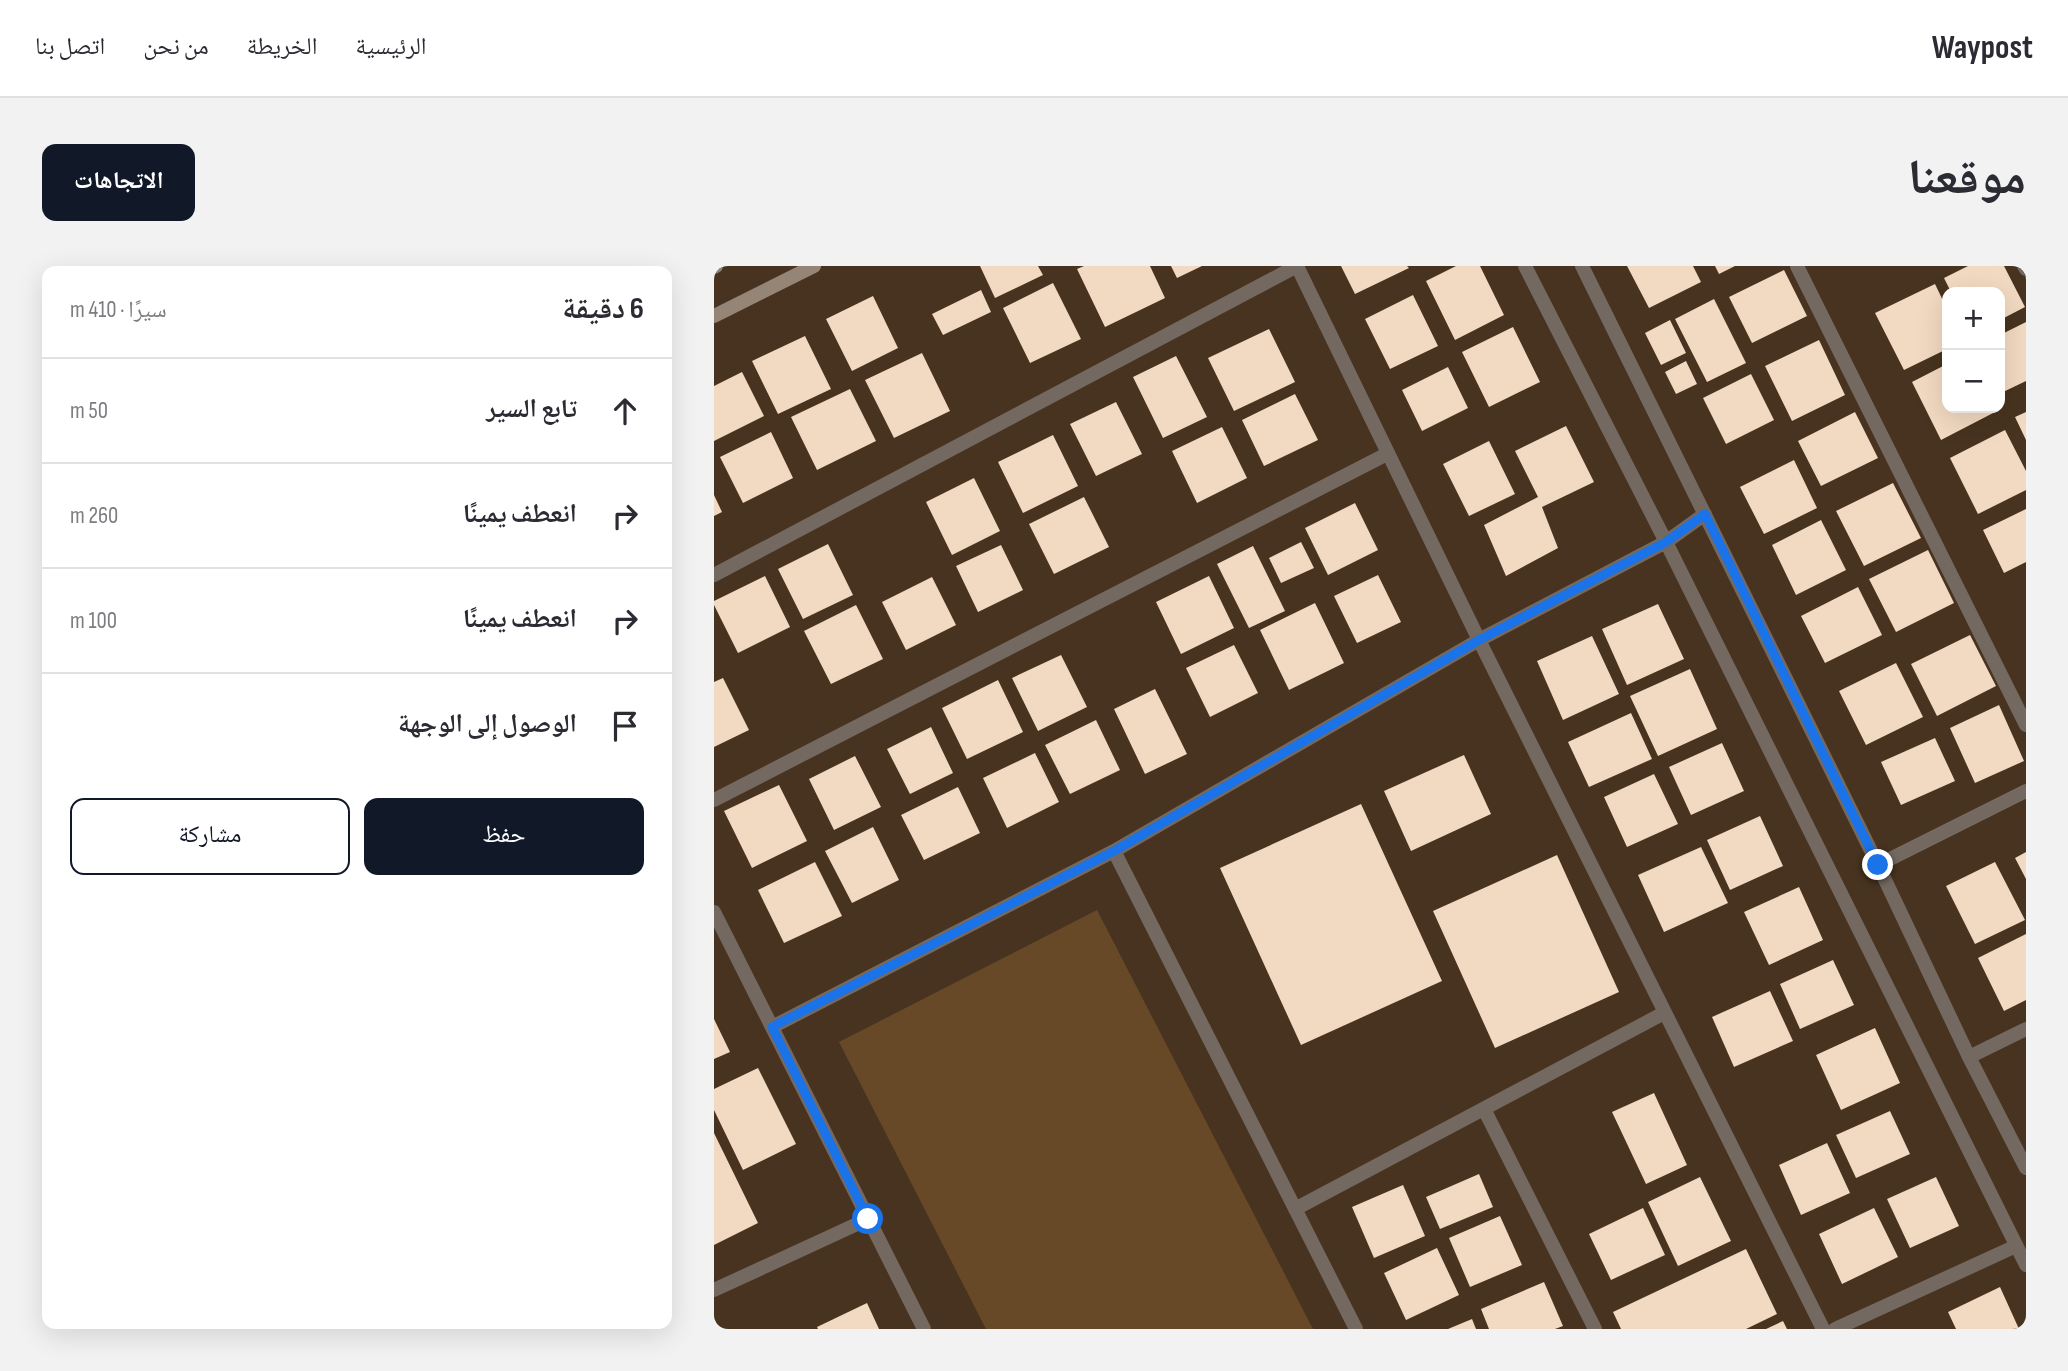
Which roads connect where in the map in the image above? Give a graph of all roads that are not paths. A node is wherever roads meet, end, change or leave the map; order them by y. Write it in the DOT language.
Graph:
graph roads {
  1 [pos="814,266"];
  2 [pos="1297,266"];
  3 [pos="1525,266"];
  4 [pos="1582,266"];
  5 [pos="1797,266"];
  6 [pos="714,316"];
  7 [pos="1387,454"];
  8 [pos="1705,514"];
  9 [pos="1666,542"];
  10 [pos="714,575"];
  11 [pos="1479,640"];
  12 [pos="2026,725"];
  13 [pos="2026,791"];
  14 [pos="714,800"];
  15 [pos="1114,851"];
  16 [pos="1878,865"];
  17 [pos="714,912"];
  18 [pos="1664,1013"];
  19 [pos="772,1027"];
  20 [pos="2026,1029"];
  21 [pos="1969,1057"];
  22 [pos="1484,1109"];
  23 [pos="2026,1168"];
  24 [pos="1295,1209"];
  25 [pos="868,1219"];
  26 [pos="2017,1246"];
  27 [pos="2026,1265"];
  28 [pos="714,1290"];
  29 [pos="923,1329"];
  30 [pos="1356,1329"];
  31 [pos="1595,1329"];
  32 [pos="1823,1329"];
  33 [pos="1835,1329"];
  1 -- 6 [label="street"];
  2 -- 7 [label="street"];
  2 -- 10 [label="street"];
  3 -- 9 [label="street"];
  4 -- 8 [label="street"];
  5 -- 12 [label="street"];
  7 -- 11 [label="street"];
  7 -- 14 [label="street"];
  8 -- 9 [label="street"];
  8 -- 16 [label="street"];
  9 -- 11 [label="street"];
  9 -- 26 [label="street"];
  11 -- 15 [label="street"];
  11 -- 18 [label="street"];
  13 -- 16 [label="street"];
  15 -- 19 [label="street"];
  15 -- 24 [label="street"];
  16 -- 21 [label="street"];
  17 -- 19 [label="street"];
  18 -- 22 [label="street"];
  18 -- 32 [label="street"];
  19 -- 25 [label="street"];
  20 -- 21 [label="street"];
  21 -- 23 [label="street"];
  22 -- 24 [label="street"];
  22 -- 31 [label="street"];
  24 -- 30 [label="street"];
  25 -- 28 [label="street"];
  25 -- 29 [label="street"];
  26 -- 27 [label="street"];
  26 -- 33 [label="street"];
}
